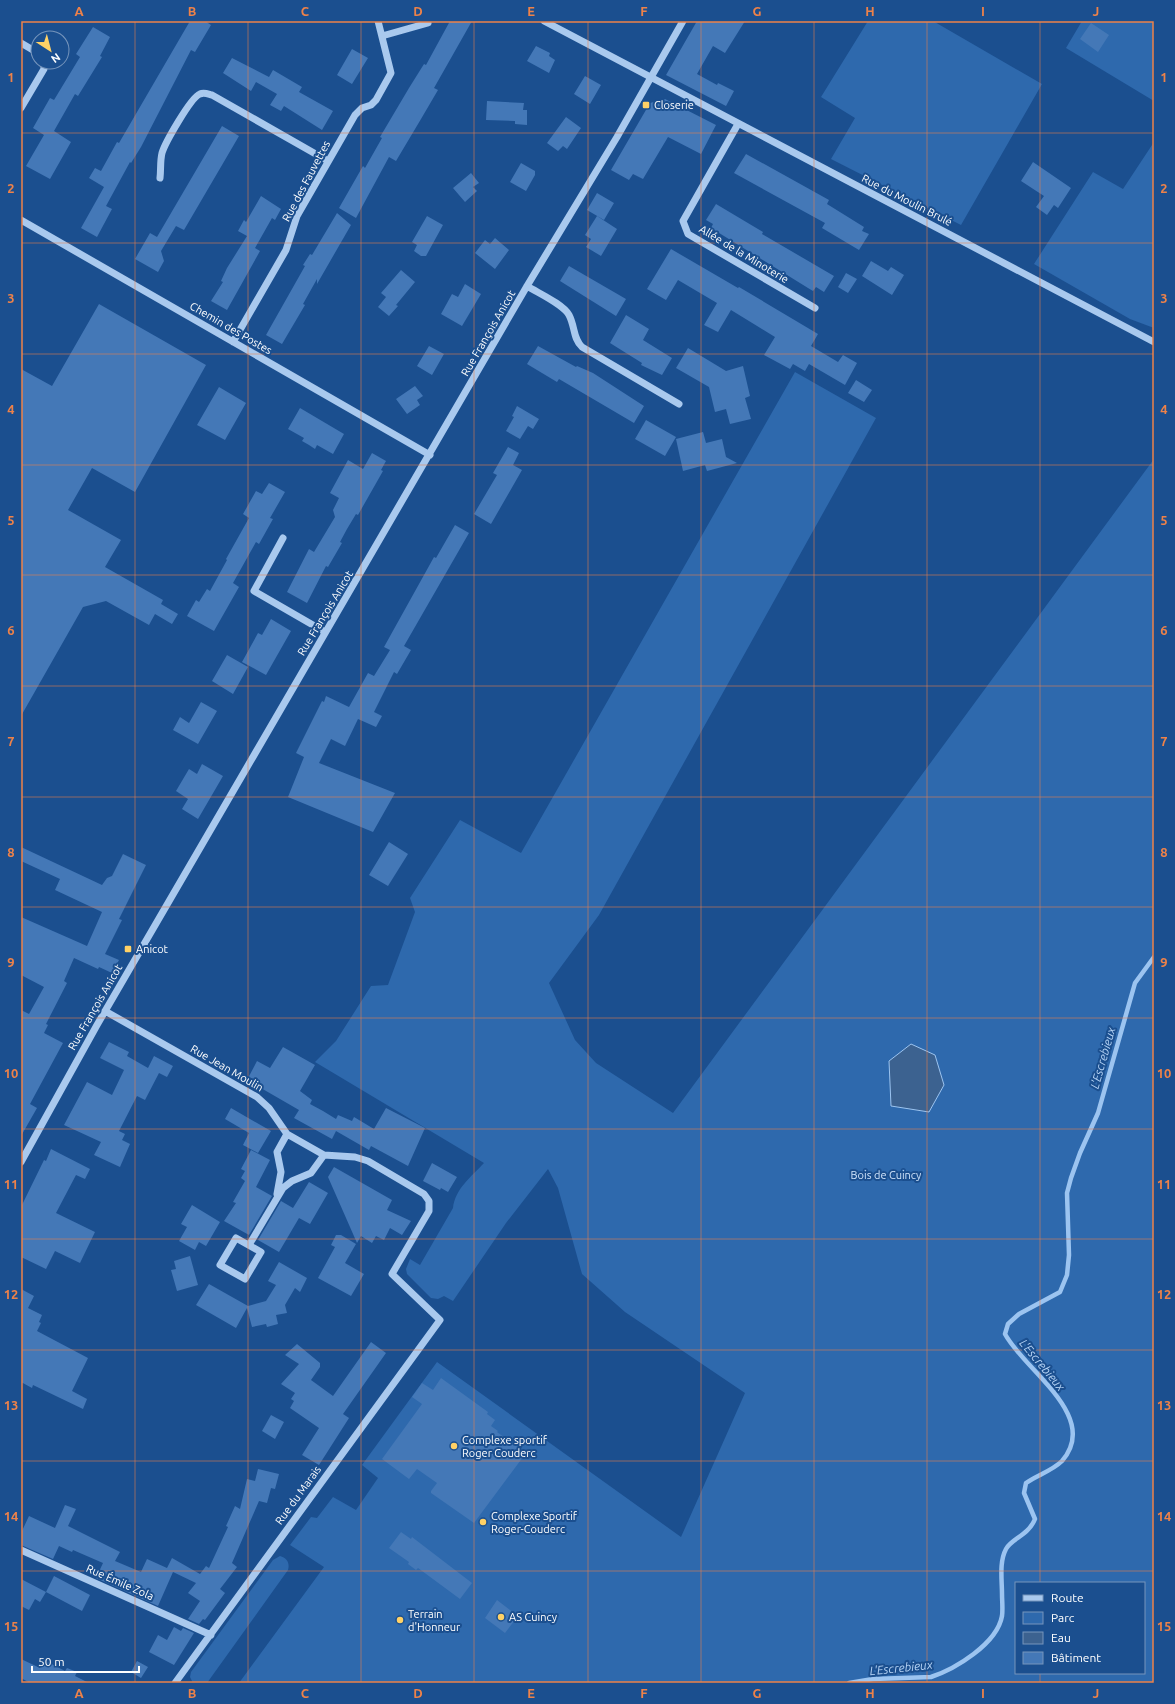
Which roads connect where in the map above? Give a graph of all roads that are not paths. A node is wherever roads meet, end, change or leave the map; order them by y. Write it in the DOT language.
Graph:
graph roads {
  1 [pos="378,21"];
  2 [pos="544,21"];
  3 [pos="683,21"];
  4 [pos="428,23"];
  5 [pos="382,36"];
  6 [pos="21,43"];
  7 [pos="30,48"];
  8 [pos="44,70"];
  9 [pos="651,77"];
  10 [pos="21,108"];
  11 [pos="738,124"];
  12 [pos="328,161"];
  13 [pos="160,178"];
  14 [pos="21,220"];
  15 [pos="528,286"];
  16 [pos="814,308"];
  17 [pos="233,342"];
  18 [pos="1154,342"];
  19 [pos="679,404"];
  20 [pos="430,455"];
  21 [pos="283,538"];
  22 [pos="325,632"];
  23 [pos="105,1012"];
  24 [pos="287,1134"];
  25 [pos="324,1155"];
  26 [pos="21,1162"];
  27 [pos="276,1197"];
  28 [pos="249,1245"];
  29 [pos="440,1320"];
  30 [pos="21,1550"];
  31 [pos="211,1634"];
  32 [pos="175,1683"];
  1 -- 5 [label="street, Rue des Fauvettes"];
  2 -- 9 [label="street, Rue du Moulin Brulé"];
  3 -- 9 [label="street, Rue François Anicot"];
  4 -- 5 [label="street"];
  5 -- 12 [label="street, Rue des Fauvettes"];
  6 -- 7 [label="street"];
  8 -- 10 [label="street"];
  9 -- 11 [label="street, Rue du Moulin Brulé"];
  9 -- 15 [label="street, Rue François Anicot"];
  11 -- 16 [label="street, Allée de la Minoterie"];
  11 -- 18 [label="street, Rue du Moulin Brulé"];
  12 -- 13 [label="street"];
  12 -- 17 [label="street, Rue des Fauvettes"];
  14 -- 17 [label="street, Chemin des Postes"];
  15 -- 19 [label="street"];
  15 -- 20 [label="street, Rue François Anicot"];
  17 -- 20 [label="street, Chemin des Postes"];
  20 -- 22 [label="street, Rue François Anicot"];
  21 -- 22 [label="street"];
  22 -- 23 [label="street, Rue François Anicot"];
  23 -- 24 [label="street, Rue Jean Moulin"];
  23 -- 26 [label="street, Rue François Anicot"];
  24 -- 25 [label="street, Rue Jean Moulin"];
  24 -- 27 [label="street"];
  25 -- 27 [label="street"];
  25 -- 29 [label="street, Rue Jean Moulin"];
  27 -- 28 [label="street"];
  28 -- 28 [label="street"];
  29 -- 31 [label="street, Rue du Marais"];
  30 -- 31 [label="street, Rue Émile Zola"];
  31 -- 32 [label="street, Rue du Marais"];
}
